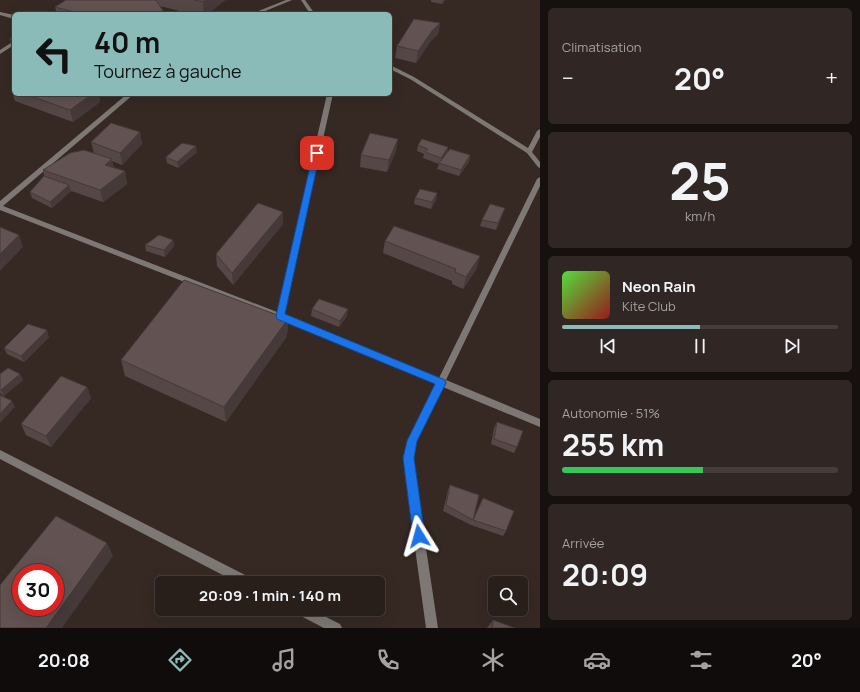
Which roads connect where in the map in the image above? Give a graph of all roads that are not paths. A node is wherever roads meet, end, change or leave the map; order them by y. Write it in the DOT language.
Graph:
graph roads {
  1 [pos="290,0"];
  2 [pos="303,0"];
  3 [pos="258,12"];
  4 [pos="312,12"];
  5 [pos="0,13"];
  6 [pos="12,16"];
  7 [pos="12,44"];
  8 [pos="0,52"];
  9 [pos="392,68"];
  10 [pos="129,96"];
  11 [pos="330,96"];
  12 [pos="540,131"];
  13 [pos="529,152"];
  14 [pos="540,166"];
  15 [pos="540,179"];
  16 [pos="0,206"];
  17 [pos="280,316"];
  18 [pos="441,383"];
  19 [pos="540,423"];
  20 [pos="0,454"];
  21 [pos="235,576"];
  22 [pos="313,616"];
  23 [pos="336,628"];
  24 [pos="432,628"];
  1 -- 3 [label="street"];
  2 -- 4 [label="street"];
  5 -- 6 [label="street"];
  7 -- 8 [label="street"];
  9 -- 13 [label="street"];
  10 -- 16 [label="street"];
  11 -- 17 [label="street"];
  12 -- 13 [label="street"];
  13 -- 14 [label="street"];
  15 -- 18 [label="street"];
  16 -- 17 [label="street"];
  17 -- 18 [label="street"];
  18 -- 19 [label="street"];
  18 -- 24 [label="street"];
  20 -- 21 [label="street"];
  22 -- 23 [label="street"];
}
